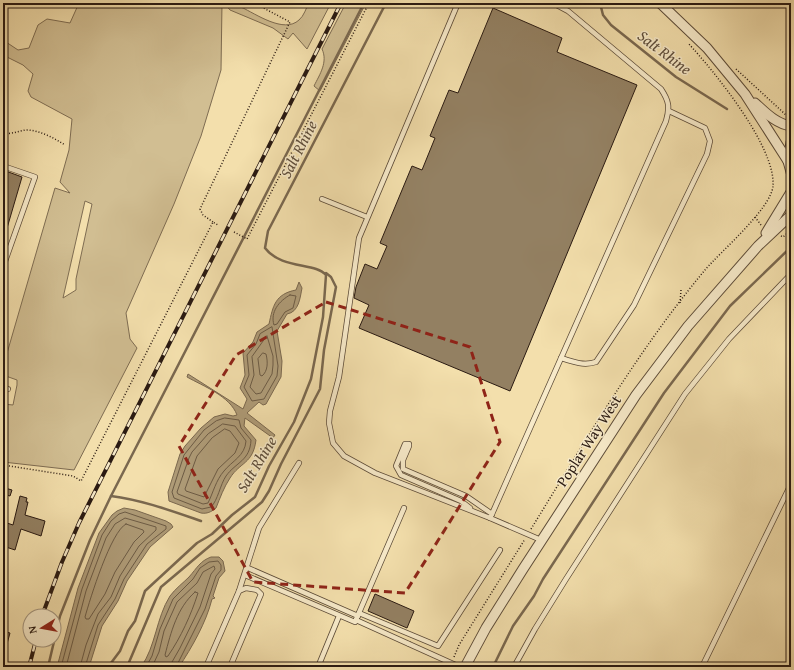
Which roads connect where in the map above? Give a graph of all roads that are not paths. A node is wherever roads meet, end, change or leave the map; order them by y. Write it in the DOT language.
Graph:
graph roads {
  1 [pos="458,3"];
  2 [pos="553,3"];
  3 [pos="660,3"];
  4 [pos="745,94"];
  5 [pos="669,111"];
  6 [pos="791,126"];
  7 [pos="791,142"];
  8 [pos="788,161"];
  9 [pos="3,166"];
  10 [pos="791,172"];
  11 [pos="791,192"];
  12 [pos="322,200"];
  13 [pos="791,215"];
  14 [pos="367,217"];
  15 [pos="758,246"];
  16 [pos="3,267"];
  17 [pos="791,274"];
  18 [pos="561,358"];
  19 [pos="3,388"];
  20 [pos="8,389"];
  21 [pos="299,463"];
  22 [pos="791,484"];
  23 [pos="404,508"];
  24 [pos="3,510"];
  25 [pos="474,512"];
  26 [pos="491,516"];
  27 [pos="3,519"];
  28 [pos="541,540"];
  29 [pos="500,550"];
  30 [pos="248,568"];
  31 [pos="245,575"];
  32 [pos="239,591"];
  33 [pos="339,616"];
  34 [pos="358,616"];
  35 [pos="206,667"];
  36 [pos="230,667"];
  37 [pos="318,667"];
  38 [pos="460,667"];
  39 [pos="465,667"];
  40 [pos="514,667"];
  41 [pos="702,667"];
  1 -- 14 [label="lane"];
  2 -- 5 [label="lane"];
  3 -- 4 [label="street"];
  4 -- 6 [label="street"];
  4 -- 8 [label="street"];
  5 -- 18 [label="lane"];
  5 -- 18 [label="lane"];
  7 -- 8 [label="street"];
  8 -- 10 [label="street"];
  9 -- 16 [label="lane"];
  11 -- 15 [label="street, Poplar Way West"];
  12 -- 14 [label="lane"];
  13 -- 15 [label="street, Poplar Way West"];
  14 -- 25 [label="lane"];
  15 -- 28 [label="street, Poplar Way West"];
  17 -- 40 [label="lane"];
  18 -- 26 [label="lane"];
  19 -- 20 [label="lane"];
  21 -- 30 [label="lane"];
  22 -- 41 [label="lane"];
  23 -- 34 [label="lane"];
  24 -- 27 [label="lane"];
  25 -- 26 [label="lane"];
  25 -- 26 [label="lane"];
  26 -- 28 [label="lane"];
  28 -- 39 [label="street, Poplar Way West"];
  29 -- 34 [label="lane"];
  30 -- 31 [label="lane"];
  30 -- 34 [label="lane"];
  31 -- 32 [label="lane"];
  31 -- 33 [label="lane"];
  32 -- 35 [label="lane"];
  32 -- 36 [label="lane"];
  33 -- 34 [label="lane"];
  33 -- 37 [label="lane"];
  34 -- 38 [label="lane, bridge"];
}
